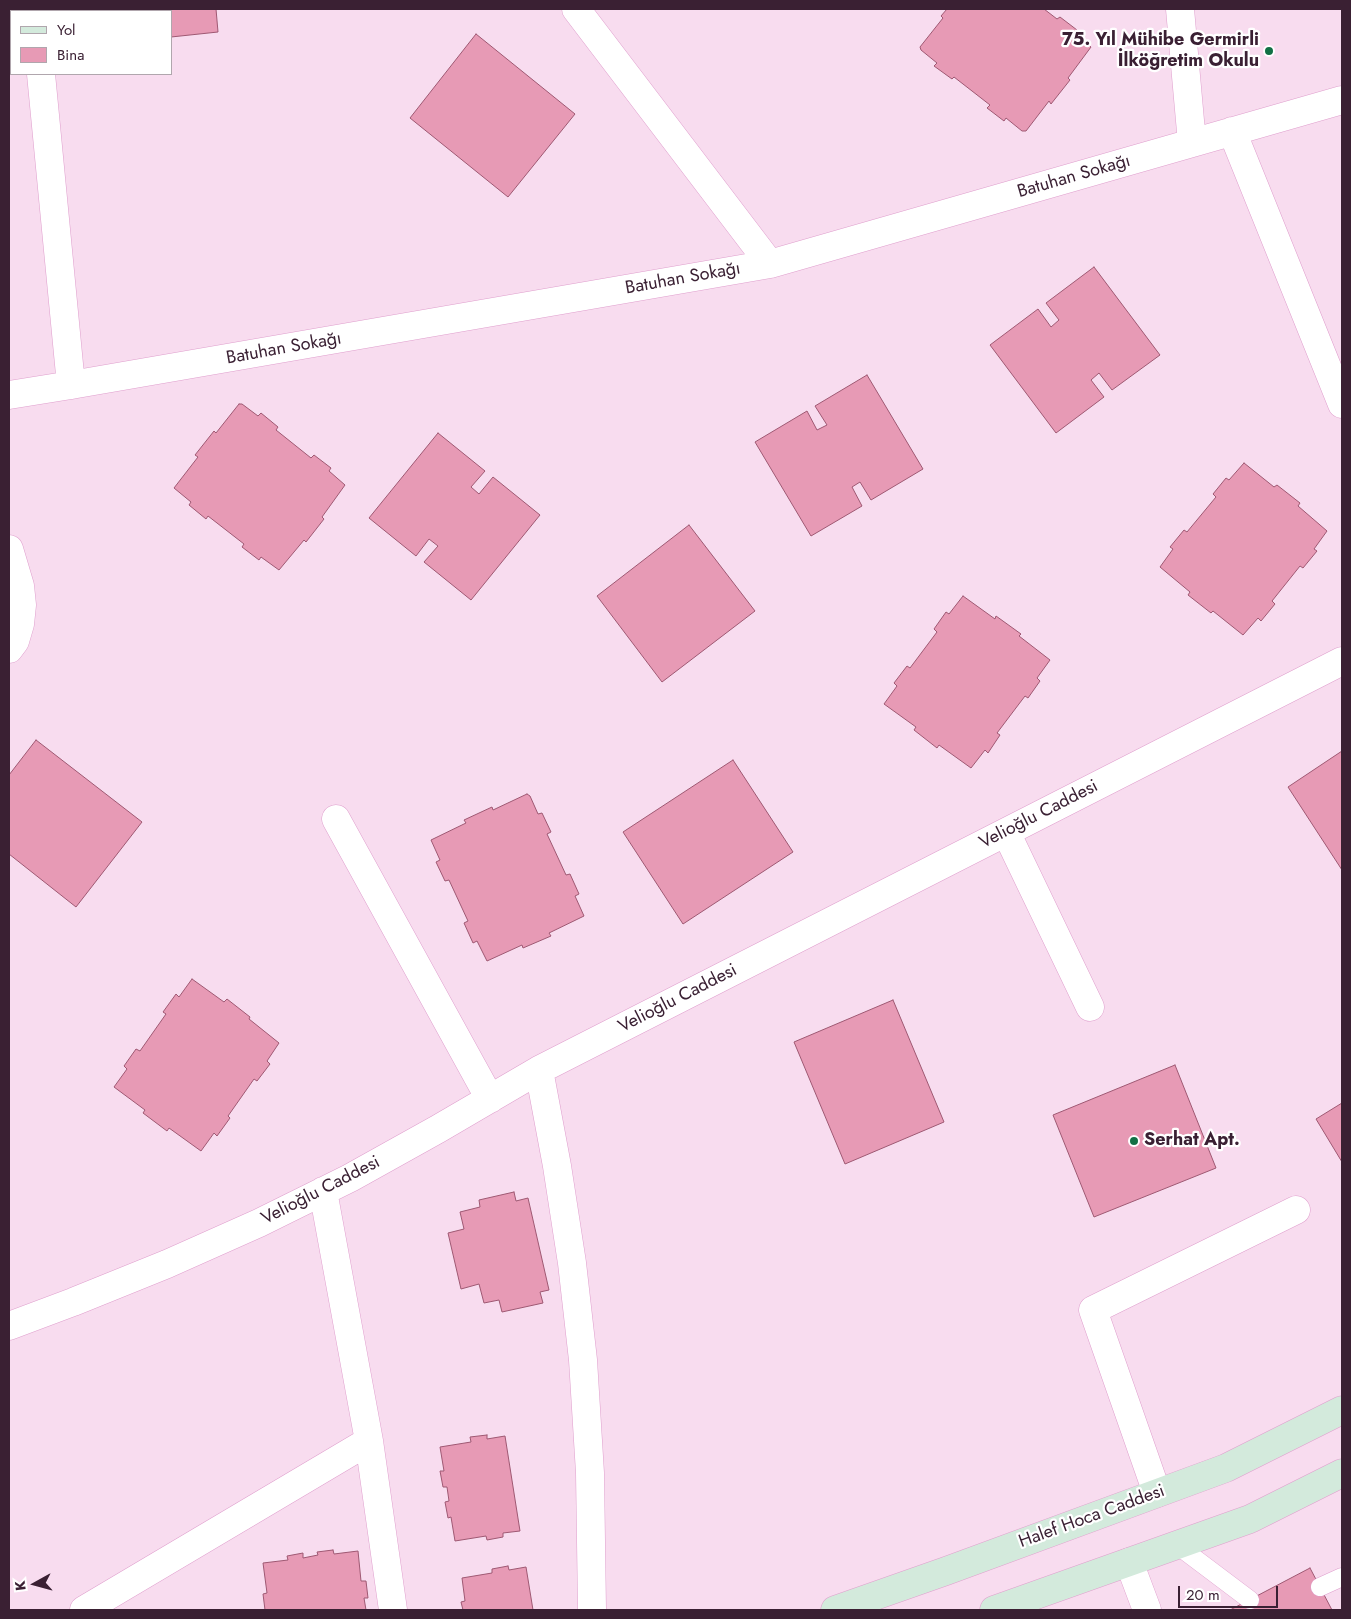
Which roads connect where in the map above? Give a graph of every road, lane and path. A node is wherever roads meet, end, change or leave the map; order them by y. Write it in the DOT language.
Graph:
graph roads {
  1 [pos="576,9"];
  2 [pos="1180,9"];
  3 [pos="41,75"];
  4 [pos="1342,100"];
  5 [pos="1232,131"];
  6 [pos="1192,143"];
  7 [pos="770,264"];
  8 [pos="71,386"];
  9 [pos="9,394"];
  10 [pos="1342,404"];
  11 [pos="9,549"];
  12 [pos="9,649"];
  13 [pos="1342,660"];
  14 [pos="336,820"];
  15 [pos="1006,832"];
  16 [pos="1090,1007"];
  17 [pos="539,1070"];
  18 [pos="490,1099"];
  19 [pos="323,1191"];
  20 [pos="1296,1210"];
  21 [pos="9,1326"];
  22 [pos="1342,1410"];
  23 [pos="369,1441"];
  24 [pos="1342,1473"];
  25 [pos="1157,1493"];
  26 [pos="1177,1545"];
  27 [pos="1129,1562"];
  28 [pos="1342,1577"];
  29 [pos="1320,1587"];
  30 [pos="1250,1600"];
  31 [pos="1006,1608"];
  32 [pos="84,1610"];
  33 [pos="393,1610"];
  34 [pos="592,1610"];
  35 [pos="835,1610"];
  36 [pos="1146,1610"];
  1 -- 7 [label="street"];
  2 -- 6 [label="street"];
  3 -- 8 [label="street"];
  4 -- 5 [label="street, Batuhan Sokağı"];
  5 -- 6 [label="street, Batuhan Sokağı"];
  5 -- 10 [label="street"];
  6 -- 7 [label="street, Batuhan Sokağı"];
  7 -- 8 [label="street, Batuhan Sokağı"];
  8 -- 9 [label="street, Batuhan Sokağı"];
  11 -- 12 [label="street"];
  13 -- 15 [label="street, Velioğlu Caddesi"];
  14 -- 18 [label="street"];
  15 -- 16 [label="street"];
  15 -- 17 [label="street, Velioğlu Caddesi"];
  17 -- 18 [label="street, Velioğlu Caddesi"];
  17 -- 34 [label="street"];
  18 -- 19 [label="street, Velioğlu Caddesi"];
  19 -- 21 [label="street, Velioğlu Caddesi"];
  19 -- 23 [label="street"];
  20 -- 25 [label="street"];
  22 -- 25 [label="main road, Halef Hoca Caddesi"];
  23 -- 32 [label="street"];
  23 -- 33 [label="street"];
  24 -- 26 [label="main road"];
  25 -- 35 [label="main road, Halef Hoca Caddesi"];
  26 -- 27 [label="main road"];
  26 -- 30 [label="lane"];
  27 -- 31 [label="main road"];
  27 -- 36 [label="street"];
  28 -- 29 [label="lane"];
}
